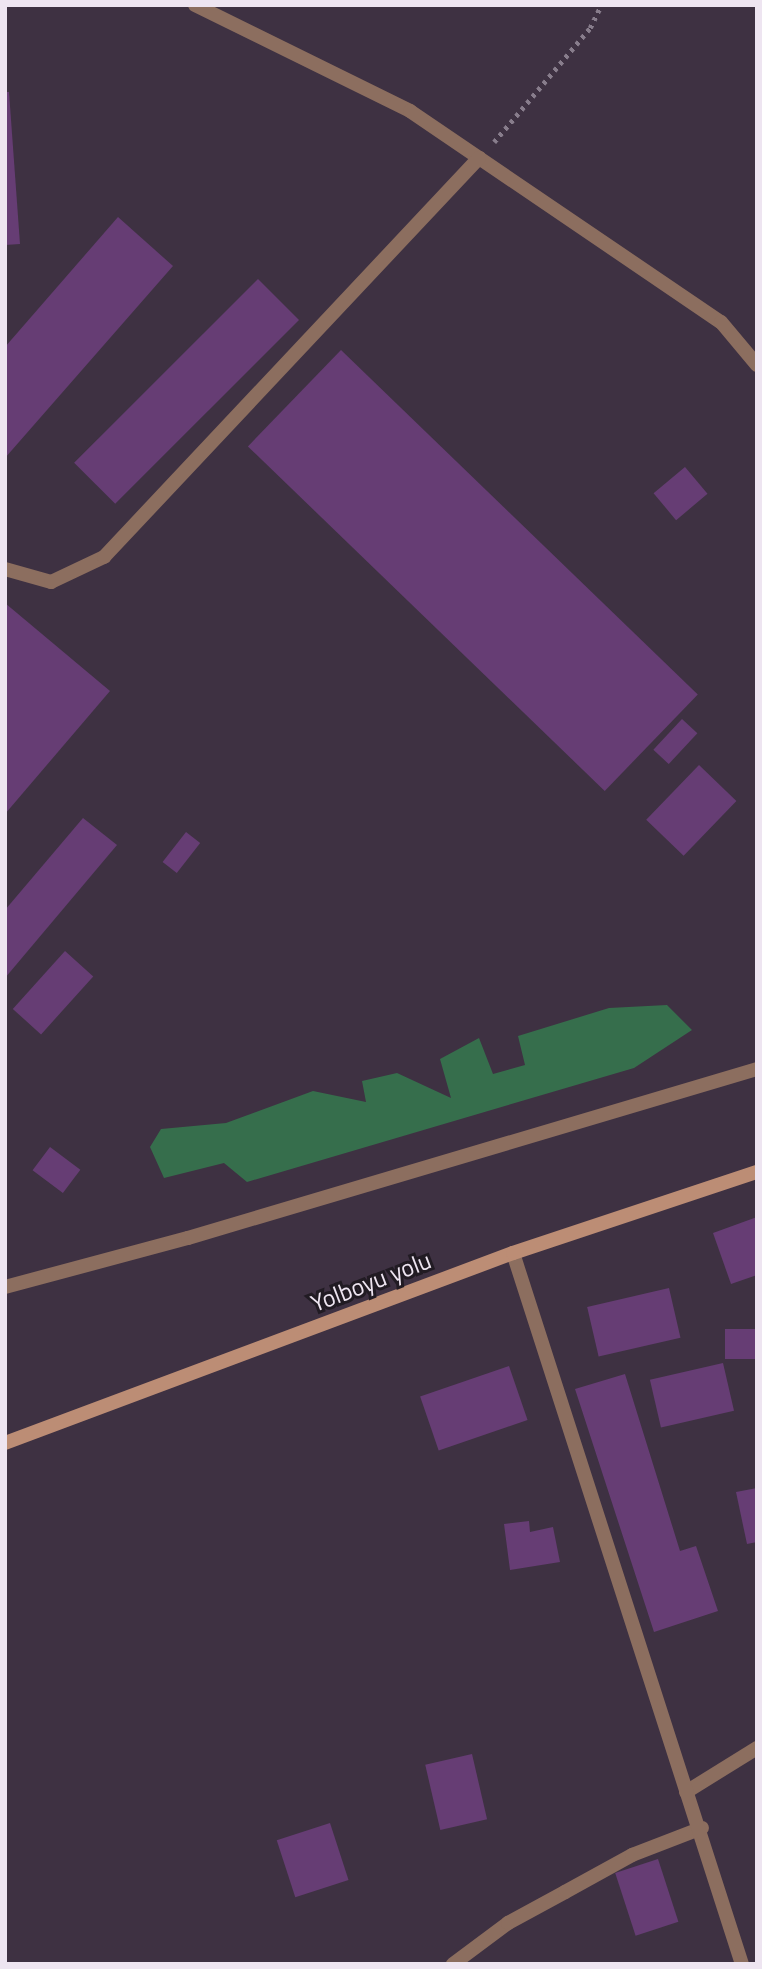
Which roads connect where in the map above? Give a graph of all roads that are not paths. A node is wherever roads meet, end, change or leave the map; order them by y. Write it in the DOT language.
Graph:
graph roads {
  1 [pos="195,5"];
  2 [pos="479,158"];
  3 [pos="757,365"];
  4 [pos="5,569"];
  5 [pos="757,1069"];
  6 [pos="757,1172"];
  7 [pos="513,1253"];
  8 [pos="5,1287"];
  9 [pos="5,1443"];
  10 [pos="757,1748"];
  11 [pos="686,1792"];
  12 [pos="702,1828"];
  13 [pos="453,1964"];
  14 [pos="742,1964"];
  1 -- 2 [label="street"];
  2 -- 3 [label="street"];
  2 -- 4 [label="street"];
  5 -- 8 [label="street"];
  6 -- 7 [label="main road, Yolboyu yolu"];
  7 -- 9 [label="main road, Yolboyu yolu"];
  7 -- 11 [label="street"];
  10 -- 11 [label="street"];
  11 -- 12 [label="street"];
  12 -- 13 [label="street"];
  12 -- 14 [label="street"];
}
